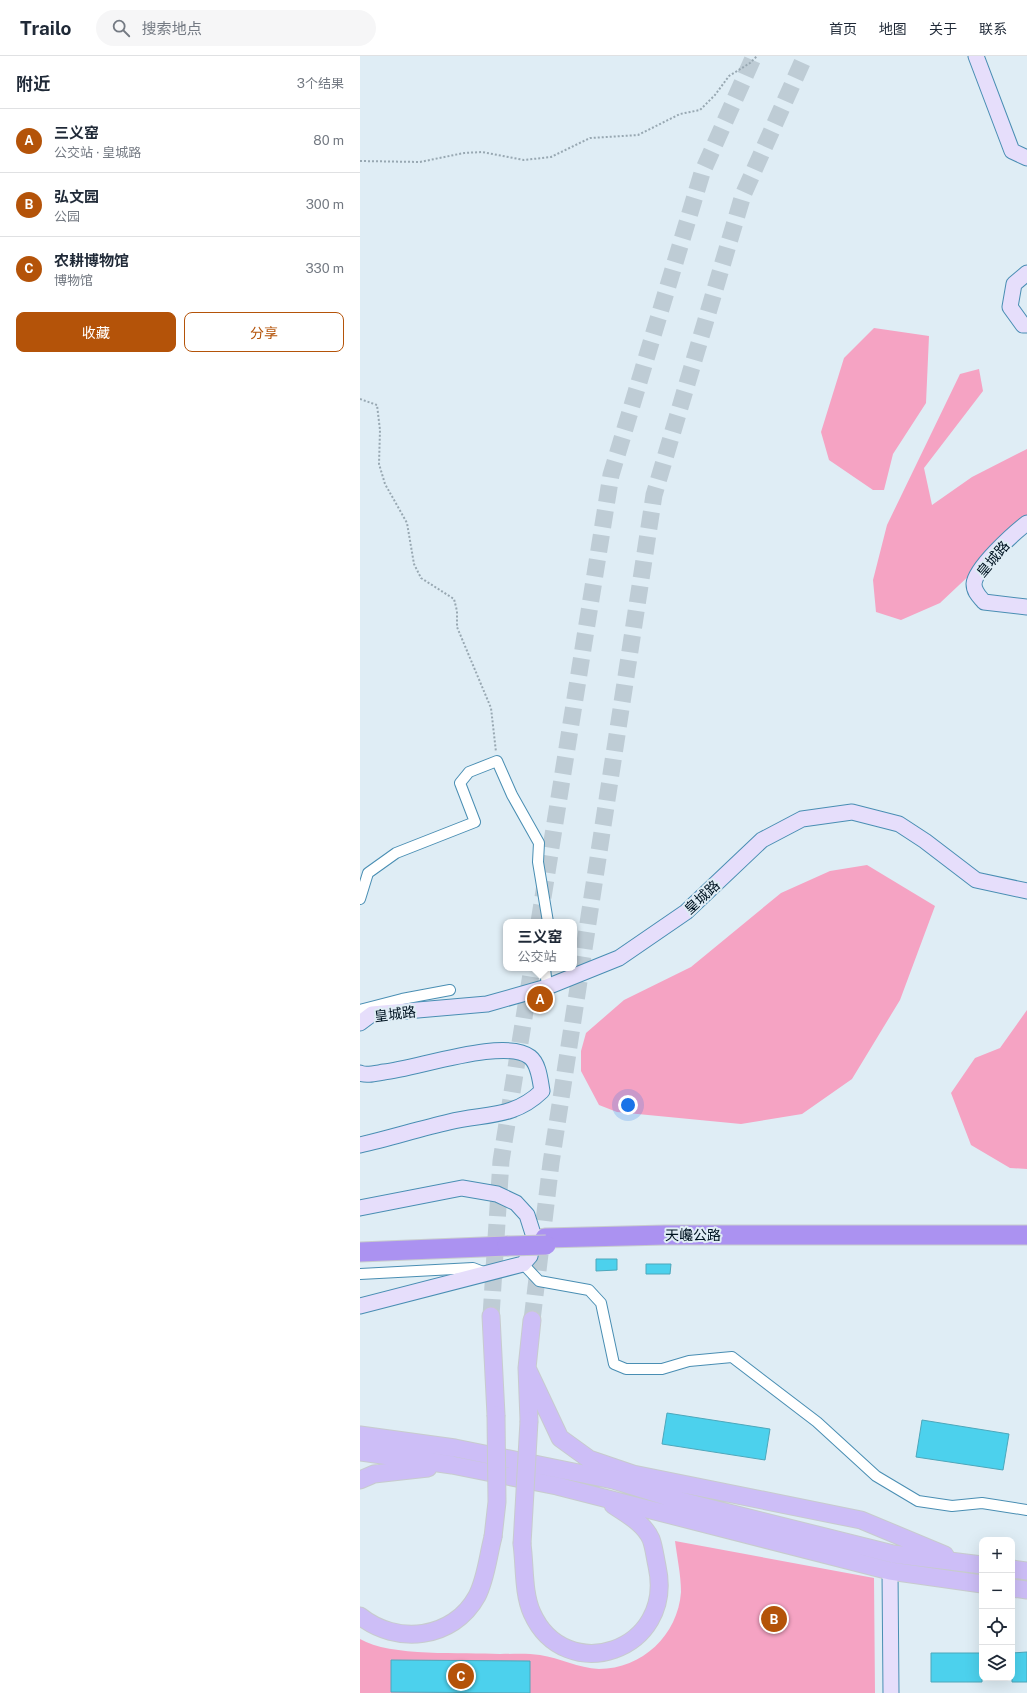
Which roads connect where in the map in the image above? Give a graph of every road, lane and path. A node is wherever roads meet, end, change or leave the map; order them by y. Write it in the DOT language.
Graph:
graph roads {
  1 [pos="757,56"];
  2 [pos="976,56"];
  3 [pos="1027,158"];
  4 [pos="360,161"];
  5 [pos="1027,273"];
  6 [pos="1027,325"];
  7 [pos="360,399"];
  8 [pos="1027,523"];
  9 [pos="1027,607"];
  10 [pos="497,761"];
  11 [pos="1027,890"];
  12 [pos="360,899"];
  13 [pos="548,919"];
  14 [pos="545,971"];
  15 [pos="547,987"];
  16 [pos="450,990"];
  17 [pos="360,1010"];
  18 [pos="360,1023"];
  19 [pos="360,1073"];
  20 [pos="360,1145"];
  21 [pos="360,1208"];
  22 [pos="1027,1235"];
  23 [pos="546,1241"];
  24 [pos="1027,1242"];
  25 [pos="506,1243"];
  26 [pos="360,1245"];
  27 [pos="360,1252"];
  28 [pos="524,1264"];
  29 [pos="486,1273"];
  30 [pos="360,1274"];
  31 [pos="360,1306"];
  32 [pos="491,1316"];
  33 [pos="532,1320"];
  34 [pos="527,1368"];
  35 [pos="360,1435"];
  36 [pos="455,1448"];
  37 [pos="360,1452"];
  38 [pos="452,1465"];
  39 [pos="360,1480"];
  40 [pos="601,1497"];
  41 [pos="1027,1510"];
  42 [pos="893,1554"];
  43 [pos="964,1563"];
  44 [pos="979,1565"];
  45 [pos="1015,1569"];
  46 [pos="890,1571"];
  47 [pos="1027,1571"];
  48 [pos="979,1584"];
  49 [pos="1015,1588"];
  50 [pos="1027,1590"];
  51 [pos="360,1616"];
  52 [pos="890,1693"];
  1 -- 4 [label="path"];
  2 -- 3 [label="street"];
  5 -- 6 [label="street"];
  7 -- 10 [label="path"];
  8 -- 9 [label="street, 皇城路"];
  10 -- 12 [label="street"];
  10 -- 13 [label="street"];
  11 -- 15 [label="street, 皇城路"];
  14 -- 15 [label="street"];
  15 -- 18 [label="street, 皇城路"];
  16 -- 17 [label="street"];
  19 -- 20 [label="street"];
  21 -- 28 [label="street"];
  22 -- 23 [label="highway, 天巉公路"];
  23 -- 24 [label="highway, 天巉公路"];
  23 -- 25 [label="highway, 天巉公路"];
  25 -- 26 [label="highway, 天巉公路"];
  25 -- 27 [label="highway, 天巉公路"];
  28 -- 29 [label="street"];
  28 -- 41 [label="street"];
  29 -- 30 [label="street"];
  29 -- 31 [label="street"];
  32 -- 51 [label="main road, bridge"];
  33 -- 34 [label="main road"];
  34 -- 40 [label="main road, bridge"];
  34 -- 43 [label="main road"];
  35 -- 36 [label="main road"];
  36 -- 38 [label="main road"];
  36 -- 42 [label="main road"];
  37 -- 38 [label="main road"];
  38 -- 39 [label="main road"];
  38 -- 40 [label="main road"];
  40 -- 46 [label="main road"];
  42 -- 43 [label="main road"];
  42 -- 46 [label="main road"];
  43 -- 44 [label="main road"];
  45 -- 47 [label="main road"];
  46 -- 48 [label="main road"];
  46 -- 52 [label="street"];
  49 -- 50 [label="main road"];
}
